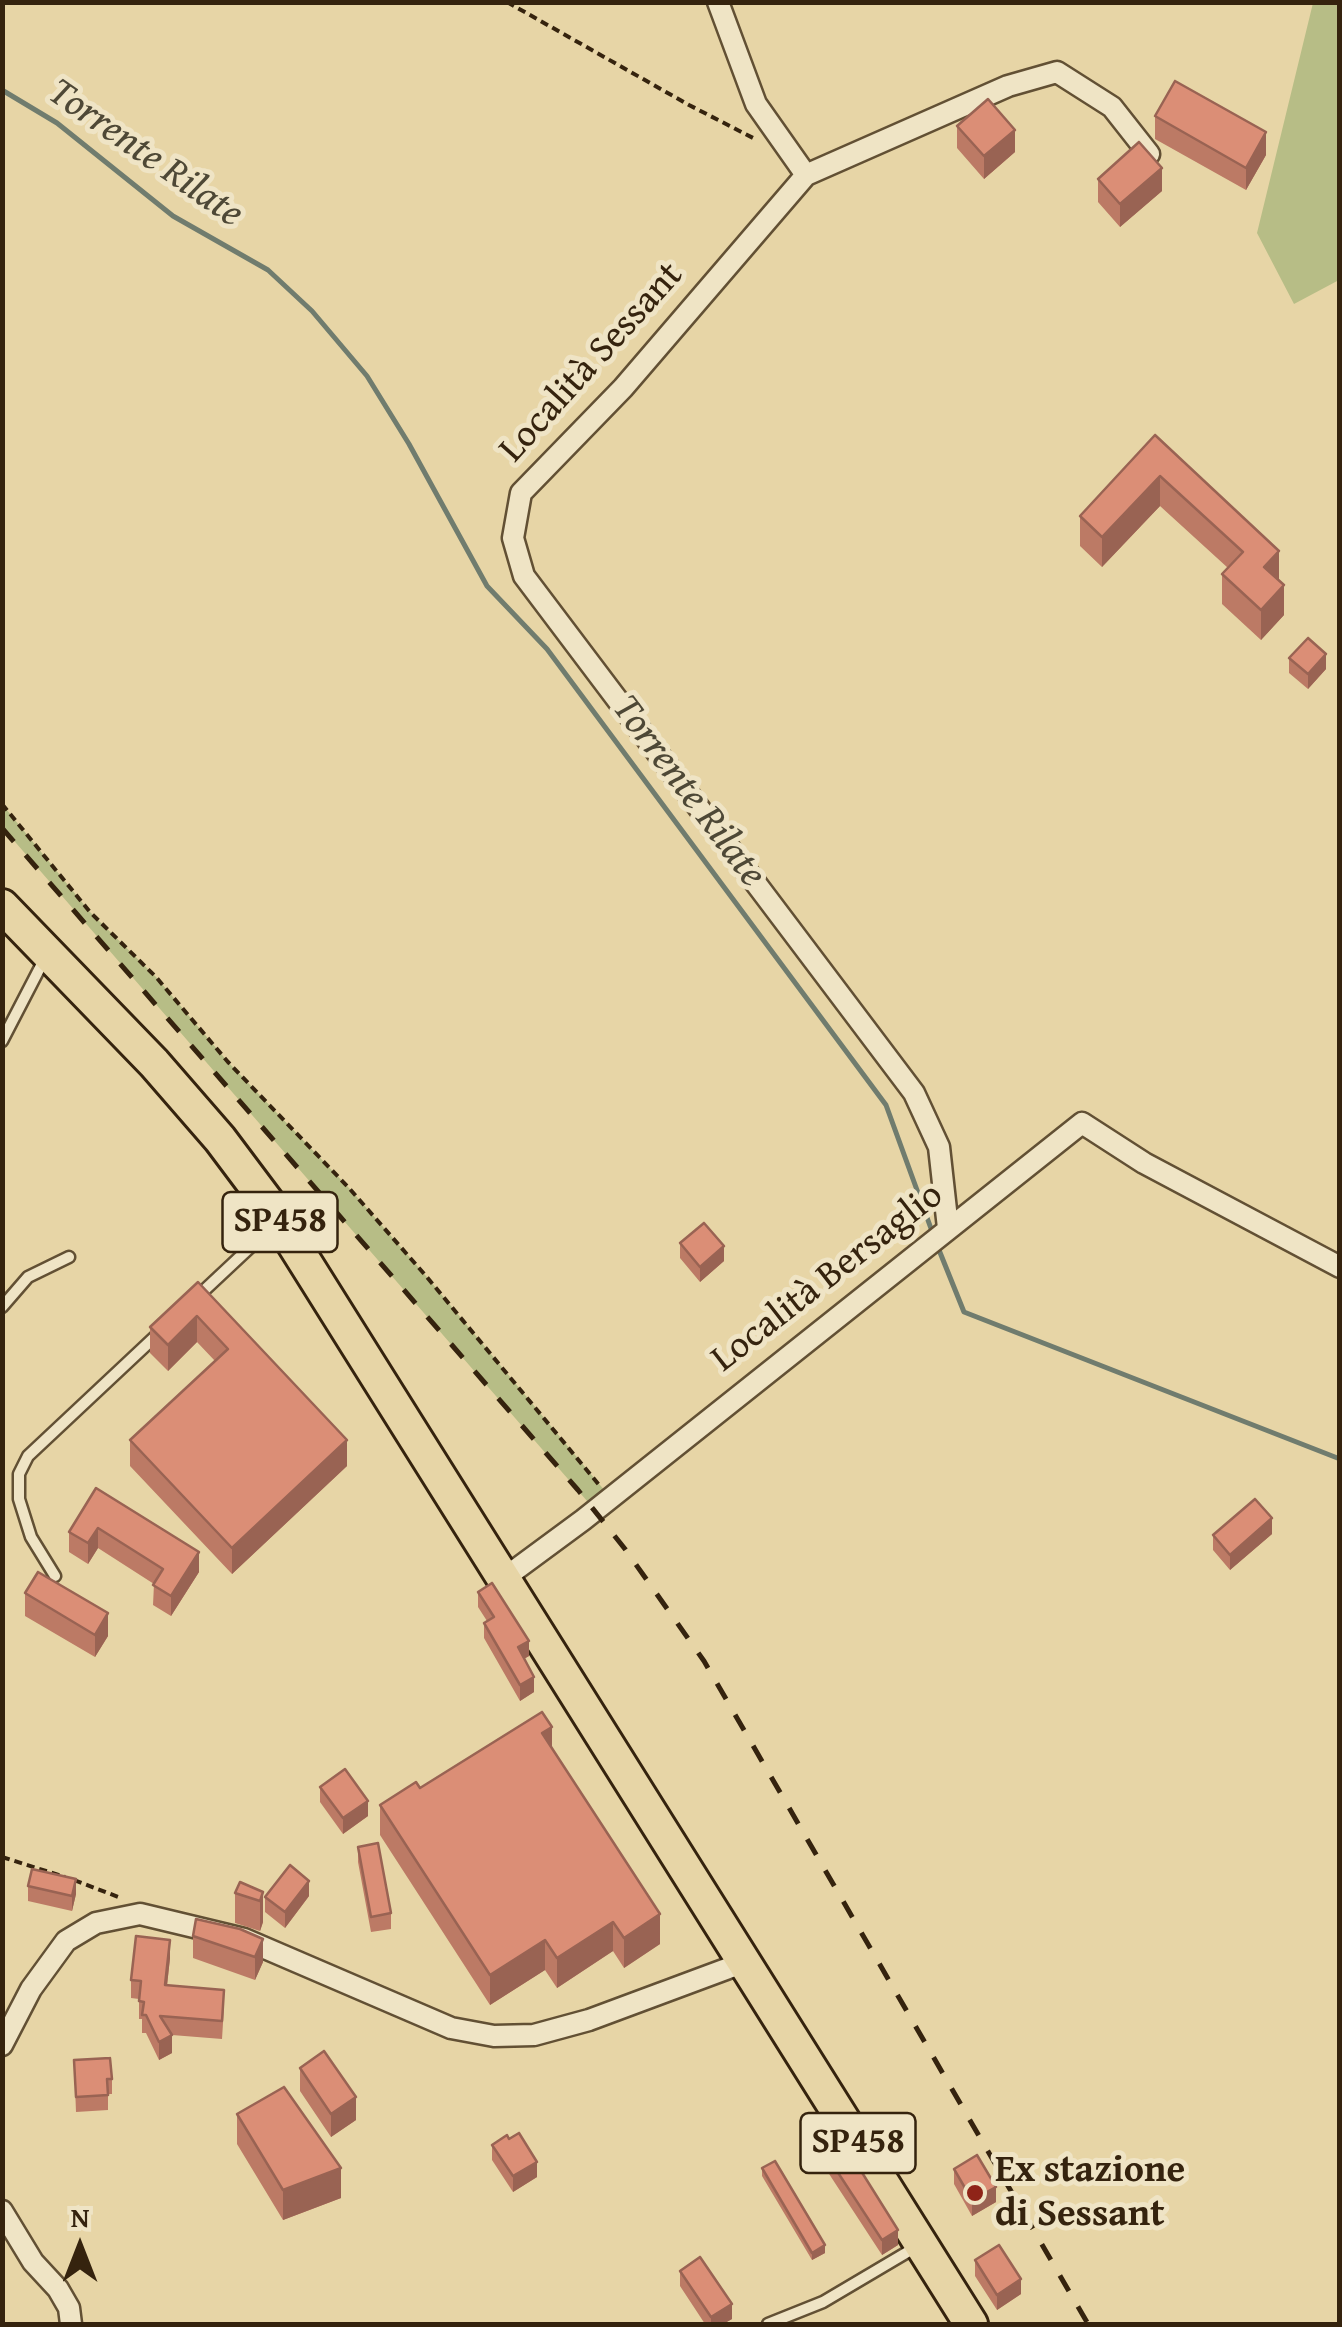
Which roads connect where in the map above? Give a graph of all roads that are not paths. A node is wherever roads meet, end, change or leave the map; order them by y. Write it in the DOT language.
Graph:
graph roads {
  1 [pos="718,2"];
  2 [pos="1148,154"];
  3 [pos="801,168"];
  4 [pos="2,906"];
  5 [pos="48,953"];
  6 [pos="2,1041"];
  7 [pos="279,1220"];
  8 [pos="939,1235"];
  9 [pos="70,1257"];
  10 [pos="1340,1266"];
  11 [pos="2,1307"];
  12 [pos="183,1310"];
  13 [pos="170,1323"];
  14 [pos="55,1576"];
  15 [pos="503,1578"];
  16 [pos="746,1962"];
  17 [pos="2,2045"];
  18 [pos="2,2211"];
  19 [pos="921,2244"];
  20 [pos="70,2324"];
  21 [pos="768,2324"];
  22 [pos="971,2324"];
  1 -- 3 [label="street"];
  2 -- 3 [label="street"];
  3 -- 8 [label="street, Località Sessant"];
  4 -- 5 [label="main road, SP458"];
  5 -- 6 [label="lane"];
  5 -- 7 [label="main road, SP458"];
  7 -- 12 [label="lane"];
  7 -- 15 [label="main road, SP458"];
  8 -- 10 [label="street, Località Bersaglio"];
  8 -- 15 [label="street, Località Bersaglio"];
  9 -- 11 [label="lane"];
  13 -- 14 [label="lane"];
  15 -- 16 [label="main road, SP458"];
  16 -- 17 [label="street"];
  16 -- 19 [label="main road, SP458"];
  18 -- 20 [label="street"];
  19 -- 21 [label="lane"];
  19 -- 22 [label="main road, SP458"];
}
